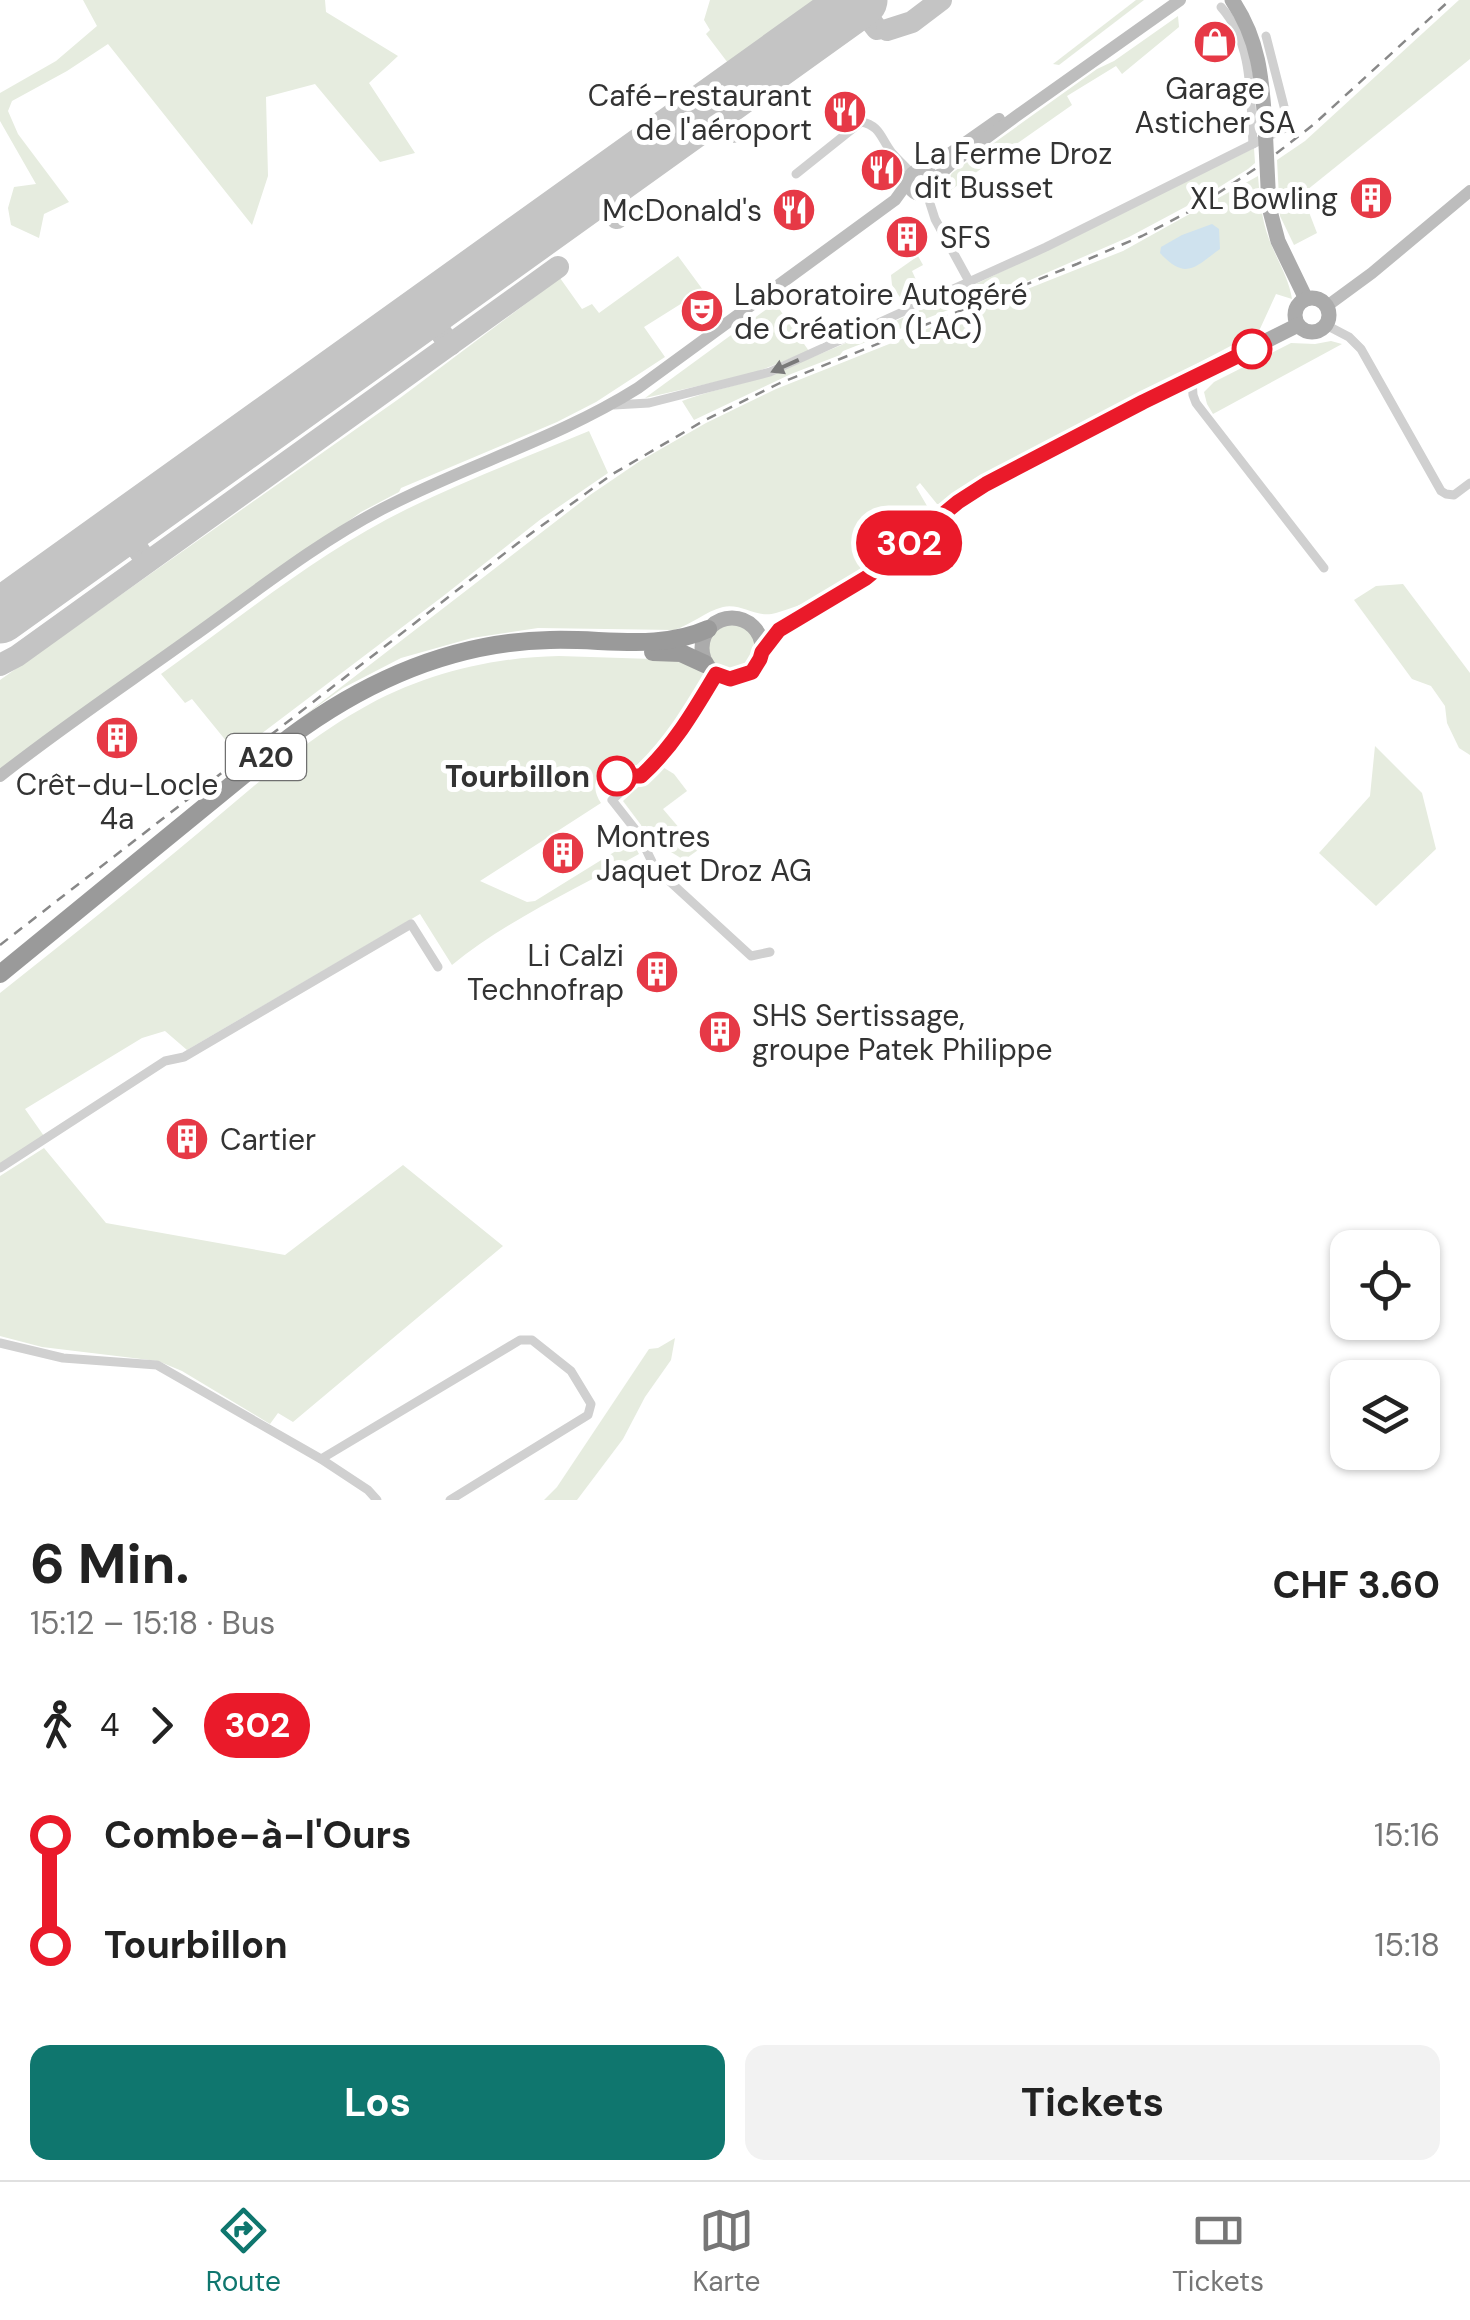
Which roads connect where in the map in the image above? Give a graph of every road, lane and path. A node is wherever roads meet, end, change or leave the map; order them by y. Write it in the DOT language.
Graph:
graph roads {
  1 [pos="1163,0"];
  2 [pos="1180,0"];
  3 [pos="1226,4"];
  4 [pos="1266,36"];
  5 [pos="1252,144"];
  6 [pos="796,174"];
  7 [pos="919,182"];
  8 [pos="1470,191"];
  9 [pos="970,283"];
  10 [pos="1306,300"];
  11 [pos="1326,306"];
  12 [pos="1298,325"];
  13 [pos="1326,325"];
  14 [pos="1192,380"];
  15 [pos="610,406"];
  16 [pos="1470,484"];
  17 [pos="1324,568"];
  18 [pos="795,620"];
  19 [pos="752,625"];
  20 [pos="708,629"];
  21 [pos="762,652"];
  22 [pos="711,669"];
  23 [pos="0,776"];
  24 [pos="770,952"];
  25 [pos="438,967"];
  26 [pos="0,974"];
  27 [pos="0,987"];
  28 [pos="0,1168"];
  29 [pos="0,1343"];
  30 [pos="321,1460"];
  31 [pos="377,1500"];
  32 [pos="450,1500"];
  1 -- 7 [label="main road"];
  2 -- 7 [label="main road"];
  3 -- 5 [label="street"];
  3 -- 10 [label="main road, bridge"];
  4 -- 5 [label="street"];
  5 -- 9 [label="street"];
  6 -- 7 [label="street"];
  7 -- 9 [label="street"];
  7 -- 15 [label="main road"];
  8 -- 11 [label="main road"];
  9 -- 15 [label="street, one-way"];
  10 -- 11 [label="main road"];
  10 -- 12 [label="main road"];
  11 -- 13 [label="main road"];
  12 -- 13 [label="main road"];
  12 -- 14 [label="main road"];
  13 -- 16 [label="street"];
  14 -- 17 [label="street"];
  14 -- 18 [label="main road"];
  15 -- 23 [label="main road"];
  18 -- 19 [label="main road"];
  18 -- 21 [label="main road"];
  19 -- 20 [label="main road"];
  19 -- 21 [label="main road"];
  20 -- 22 [label="main road"];
  20 -- 26 [label="highway, A20"];
  21 -- 22 [label="main road"];
  22 -- 24 [label="street"];
  22 -- 27 [label="highway, A20"];
  25 -- 28 [label="street"];
  29 -- 30 [label="street"];
  30 -- 31 [label="street"];
  30 -- 32 [label="street"];
}
